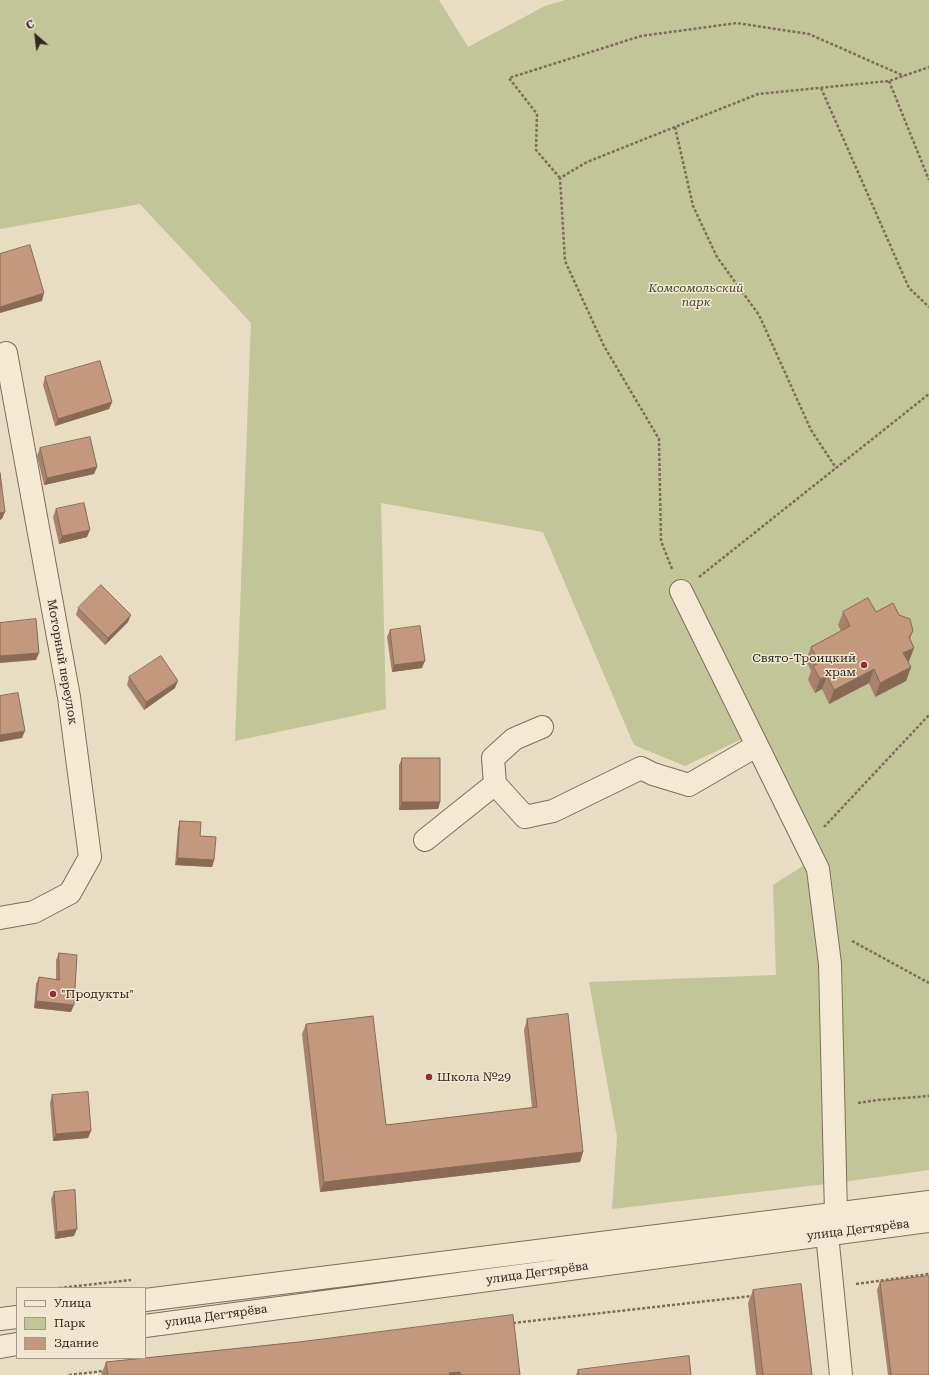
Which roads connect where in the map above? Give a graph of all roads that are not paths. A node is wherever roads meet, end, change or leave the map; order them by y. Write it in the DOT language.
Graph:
graph roads {
  1 [pos="6,353"];
  2 [pos="681,591"];
  3 [pos="542,726"];
  4 [pos="756,746"];
  5 [pos="496,784"];
  6 [pos="425,840"];
  7 [pos="0,918"];
  8 [pos="929,1202"];
  9 [pos="836,1214"];
  10 [pos="929,1222"];
  11 [pos="827,1234"];
  12 [pos="146,1300"];
  13 [pos="16,1317"];
  14 [pos="0,1319"];
  15 [pos="146,1326"];
  16 [pos="16,1344"];
  17 [pos="0,1347"];
  18 [pos="841,1375"];
  1 -- 7 [label="street, Моторный переулок"];
  2 -- 4 [label="street"];
  3 -- 5 [label="street"];
  4 -- 5 [label="street"];
  4 -- 9 [label="street"];
  5 -- 6 [label="street"];
  8 -- 9 [label="street, улица Дегтярёва"];
  9 -- 12 [label="street, улица Дегтярёва"];
  10 -- 11 [label="street, улица Дегтярёва"];
  11 -- 15 [label="street, улица Дегтярёва"];
  11 -- 18 [label="street"];
  13 -- 14 [label="street"];
  16 -- 17 [label="street"];
}
